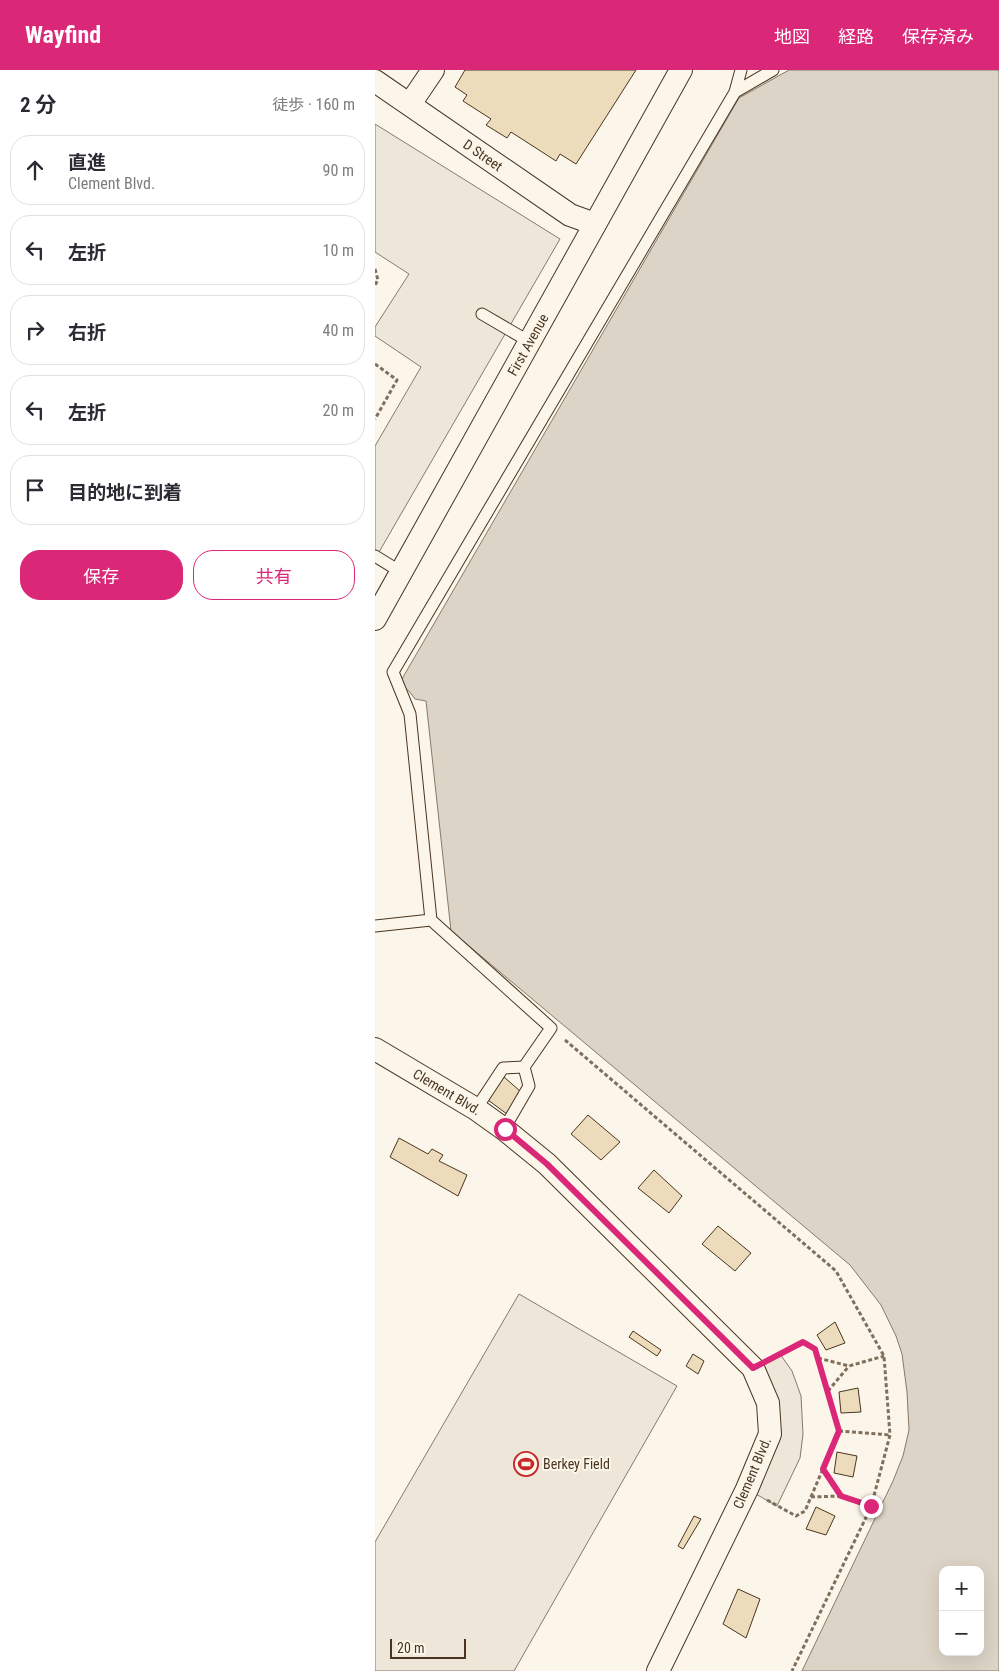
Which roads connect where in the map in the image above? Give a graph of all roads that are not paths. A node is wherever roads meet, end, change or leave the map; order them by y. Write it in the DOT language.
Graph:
graph roads {
  1 [pos="433,70"];
  2 [pos="681,70"];
  3 [pos="741,70"];
  4 [pos="773,70"];
  5 [pos="375,81"];
  6 [pos="735,92"];
  7 [pos="410,104"];
  8 [pos="595,224"];
  9 [pos="482,314"];
  10 [pos="530,342"];
  11 [pos="375,556"];
  12 [pos="401,572"];
  13 [pos="375,619"];
  14 [pos="431,920"];
  15 [pos="375,926"];
  16 [pos="375,1049"];
  17 [pos="524,1066"];
  18 [pos="476,1109"];
  19 [pos="505,1129"];
  20 [pos="658,1671"];
  1 -- 7 [label="street"];
  2 -- 8 [label="street, First Avenue"];
  3 -- 6 [label="lane"];
  4 -- 6 [label="lane"];
  5 -- 7 [label="street, D Street"];
  6 -- 14 [label="lane"];
  7 -- 8 [label="street, D Street"];
  8 -- 10 [label="street, First Avenue"];
  9 -- 10 [label="lane"];
  10 -- 12 [label="street, First Avenue"];
  11 -- 12 [label="lane"];
  12 -- 13 [label="street, First Avenue"];
  14 -- 15 [label="lane"];
  14 -- 17 [label="lane"];
  16 -- 18 [label="street, Clement Blvd."];
  17 -- 18 [label="lane"];
  17 -- 19 [label="lane"];
  18 -- 19 [label="street, Clement Blvd."];
  19 -- 20 [label="street, Clement Blvd."];
}
